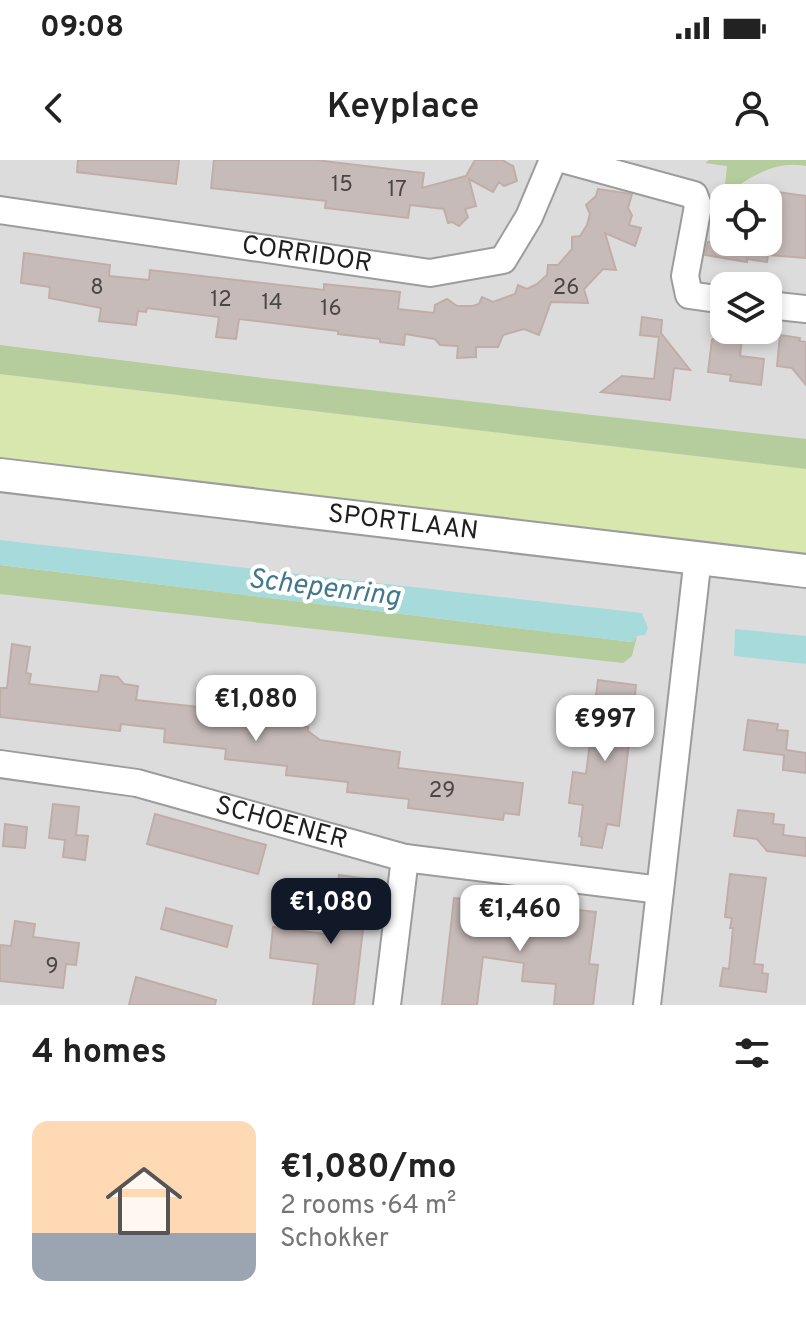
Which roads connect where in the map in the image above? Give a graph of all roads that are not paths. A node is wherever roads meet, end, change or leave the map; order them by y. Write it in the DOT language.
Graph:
graph roads {
  1 [pos="553,160"];
  2 [pos="566,160"];
  3 [pos="0,210"];
  4 [pos="710,298"];
  5 [pos="782,306"];
  6 [pos="806,309"];
  7 [pos="0,475"];
  8 [pos="698,557"];
  9 [pos="806,571"];
  10 [pos="0,764"];
  11 [pos="405,858"];
  12 [pos="660,890"];
  13 [pos="387,1005"];
  14 [pos="647,1005"];
  1 -- 3 [label="street, CORRIDOR"];
  2 -- 4 [label="street"];
  5 -- 6 [label="street"];
  7 -- 8 [label="street, SPORTLAAN"];
  8 -- 9 [label="street, SPORTLAAN"];
  8 -- 12 [label="street"];
  10 -- 11 [label="street, SCHOENER"];
  11 -- 12 [label="street, SCHOENER"];
  11 -- 13 [label="street"];
  12 -- 14 [label="street"];
}
